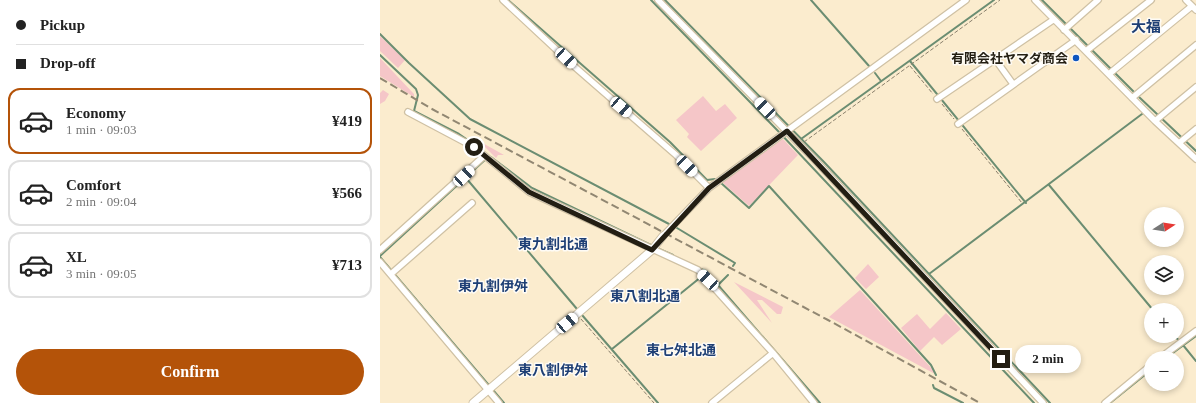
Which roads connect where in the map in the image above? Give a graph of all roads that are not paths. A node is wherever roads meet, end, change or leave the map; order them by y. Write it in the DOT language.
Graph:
graph roads {
  1 [pos="503,0"];
  2 [pos="658,0"];
  3 [pos="966,0"];
  4 [pos="1098,0"];
  5 [pos="1150,0"];
  6 [pos="1186,0"];
  7 [pos="1039,1"];
  8 [pos="1194,7"];
  9 [pos="1053,20"];
  10 [pos="1067,27"];
  11 [pos="1076,40"];
  12 [pos="1196,45"];
  13 [pos="1089,49"];
  14 [pos="995,59"];
  15 [pos="1112,72"];
  16 [pos="1013,84"];
  17 [pos="1196,87"];
  18 [pos="1135,96"];
  19 [pos="939,98"];
  20 [pos="408,112"];
  21 [pos="1158,118"];
  22 [pos="959,123"];
  23 [pos="1196,129"];
  24 [pos="786,131"];
  25 [pos="1182,140"];
  26 [pos="486,158"];
  27 [pos="1196,159"];
  28 [pos="709,188"];
  29 [pos="472,203"];
  30 [pos="664,235"];
  31 [pos="654,247"];
  32 [pos="380,250"];
  33 [pos="380,262"];
  34 [pos="392,273"];
  35 [pos="1196,331"];
  36 [pos="1169,351"];
  37 [pos="773,353"];
  38 [pos="1144,371"];
  39 [pos="490,388"];
  40 [pos="472,403"];
  41 [pos="499,403"];
  42 [pos="712,403"];
  43 [pos="814,403"];
  44 [pos="1043,403"];
  45 [pos="1104,403"];
  1 -- 28 [label="street"];
  2 -- 24 [label="street"];
  3 -- 24 [label="street"];
  4 -- 10 [label="street"];
  5 -- 13 [label="street"];
  6 -- 8 [label="street"];
  7 -- 9 [label="street"];
  8 -- 15 [label="street"];
  9 -- 10 [label="street"];
  9 -- 14 [label="street"];
  10 -- 11 [label="street"];
  11 -- 13 [label="street"];
  11 -- 16 [label="street"];
  12 -- 18 [label="street"];
  13 -- 15 [label="street"];
  14 -- 16 [label="street"];
  14 -- 19 [label="street"];
  15 -- 18 [label="street"];
  16 -- 22 [label="street"];
  17 -- 21 [label="street"];
  18 -- 21 [label="street"];
  20 -- 26 [label="street"];
  21 -- 25 [label="street"];
  23 -- 25 [label="street"];
  24 -- 28 [label="street"];
  24 -- 44 [label="street"];
  25 -- 27 [label="street"];
  26 -- 31 [label="street"];
  26 -- 32 [label="street"];
  28 -- 30 [label="street"];
  29 -- 34 [label="street"];
  30 -- 31 [label="street"];
  31 -- 37 [label="street"];
  31 -- 39 [label="street"];
  33 -- 34 [label="street"];
  34 -- 39 [label="street"];
  35 -- 36 [label="street"];
  37 -- 42 [label="street"];
  37 -- 43 [label="street"];
  38 -- 45 [label="street"];
  39 -- 40 [label="street"];
  39 -- 41 [label="street"];
}
